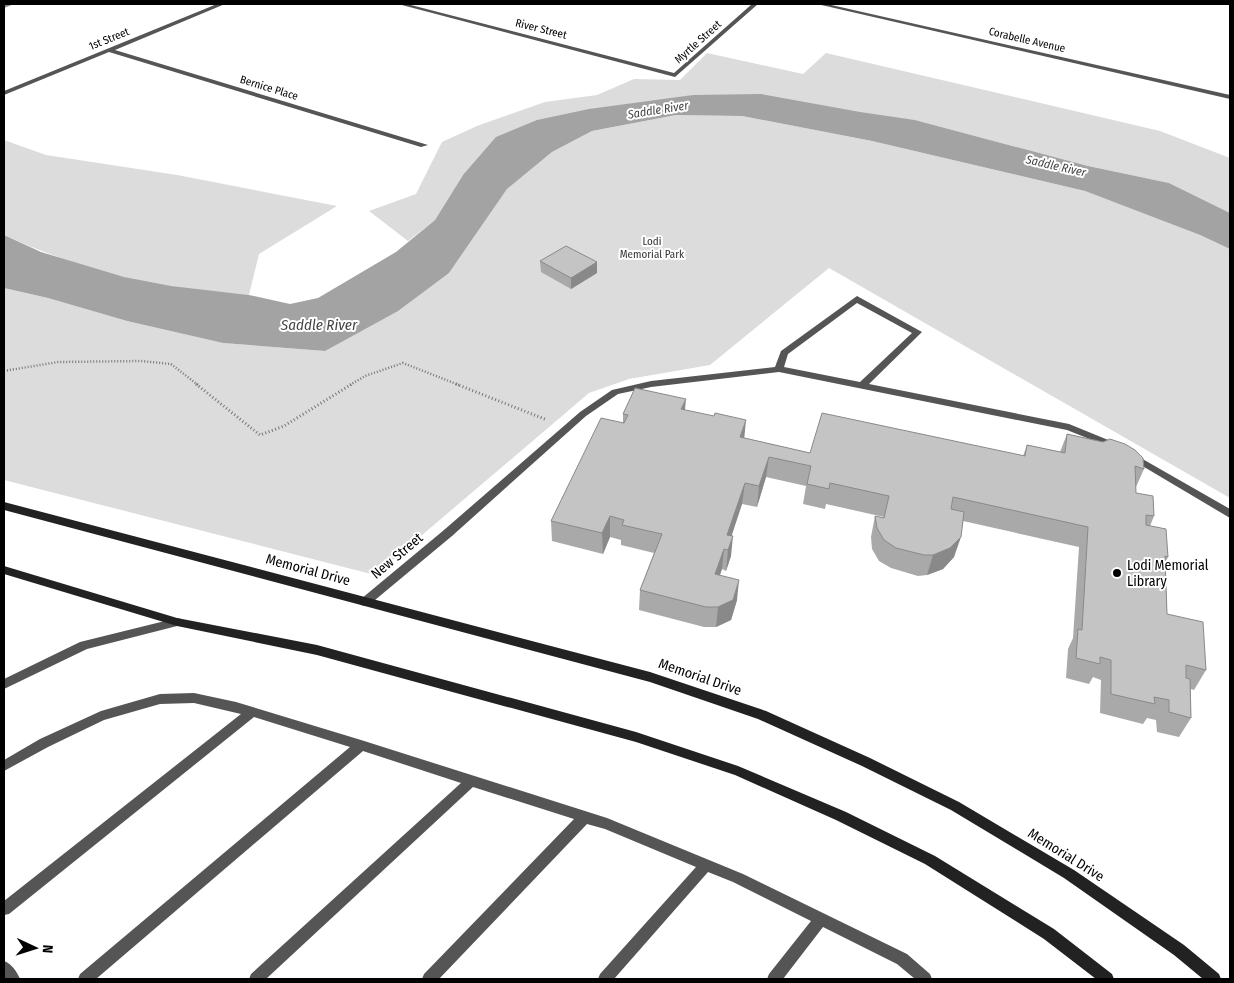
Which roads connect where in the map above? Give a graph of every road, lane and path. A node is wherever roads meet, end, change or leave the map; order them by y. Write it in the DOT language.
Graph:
graph roads {
  1 [pos="222,4"];
  2 [pos="401,4"];
  3 [pos="755,4"];
  4 [pos="820,4"];
  5 [pos="108,50"];
  6 [pos="675,75"];
  7 [pos="4,93"];
  8 [pos="1230,97"];
  9 [pos="424,145"];
  10 [pos="778,369"];
  11 [pos="4,371"];
  12 [pos="861,386"];
  13 [pos="567,428"];
  14 [pos="4,506"];
  15 [pos="1230,514"];
  16 [pos="4,570"];
  17 [pos="365,602"];
  18 [pos="177,622"];
  19 [pos="4,684"];
  20 [pos="252,712"];
  21 [pos="361,745"];
  22 [pos="4,766"];
  23 [pos="472,780"];
  24 [pos="586,816"];
  25 [pos="706,865"];
  26 [pos="4,909"];
  27 [pos="821,919"];
  28 [pos="4,968"];
  29 [pos="13,979"];
  30 [pos="85,979"];
  31 [pos="256,979"];
  32 [pos="430,979"];
  33 [pos="605,979"];
  34 [pos="774,979"];
  35 [pos="925,979"];
  36 [pos="1107,979"];
  37 [pos="1214,979"];
  1 -- 5 [label="street, 1st Street"];
  2 -- 6 [label="street, River Street"];
  3 -- 6 [label="street, Myrtle Street"];
  4 -- 8 [label="street, Corabelle Avenue"];
  5 -- 7 [label="street, 1st Street"];
  5 -- 9 [label="street, Bernice Place"];
  10 -- 12 [label="street, New Street"];
  10 -- 12 [label="street"];
  10 -- 13 [label="street, New Street"];
  11 -- 13 [label="path"];
  12 -- 15 [label="street, New Street"];
  13 -- 17 [label="street, New Street"];
  14 -- 17 [label="main road, Memorial Drive"];
  16 -- 18 [label="main road"];
  17 -- 37 [label="main road, Memorial Drive"];
  18 -- 19 [label="street"];
  18 -- 36 [label="main road"];
  20 -- 21 [label="street"];
  20 -- 22 [label="street"];
  20 -- 26 [label="street"];
  21 -- 23 [label="street"];
  21 -- 30 [label="street"];
  23 -- 24 [label="street"];
  23 -- 31 [label="street"];
  24 -- 25 [label="street"];
  24 -- 32 [label="street"];
  25 -- 27 [label="street"];
  25 -- 33 [label="street"];
  27 -- 34 [label="street"];
  27 -- 35 [label="street"];
  28 -- 29 [label="street"];
}
